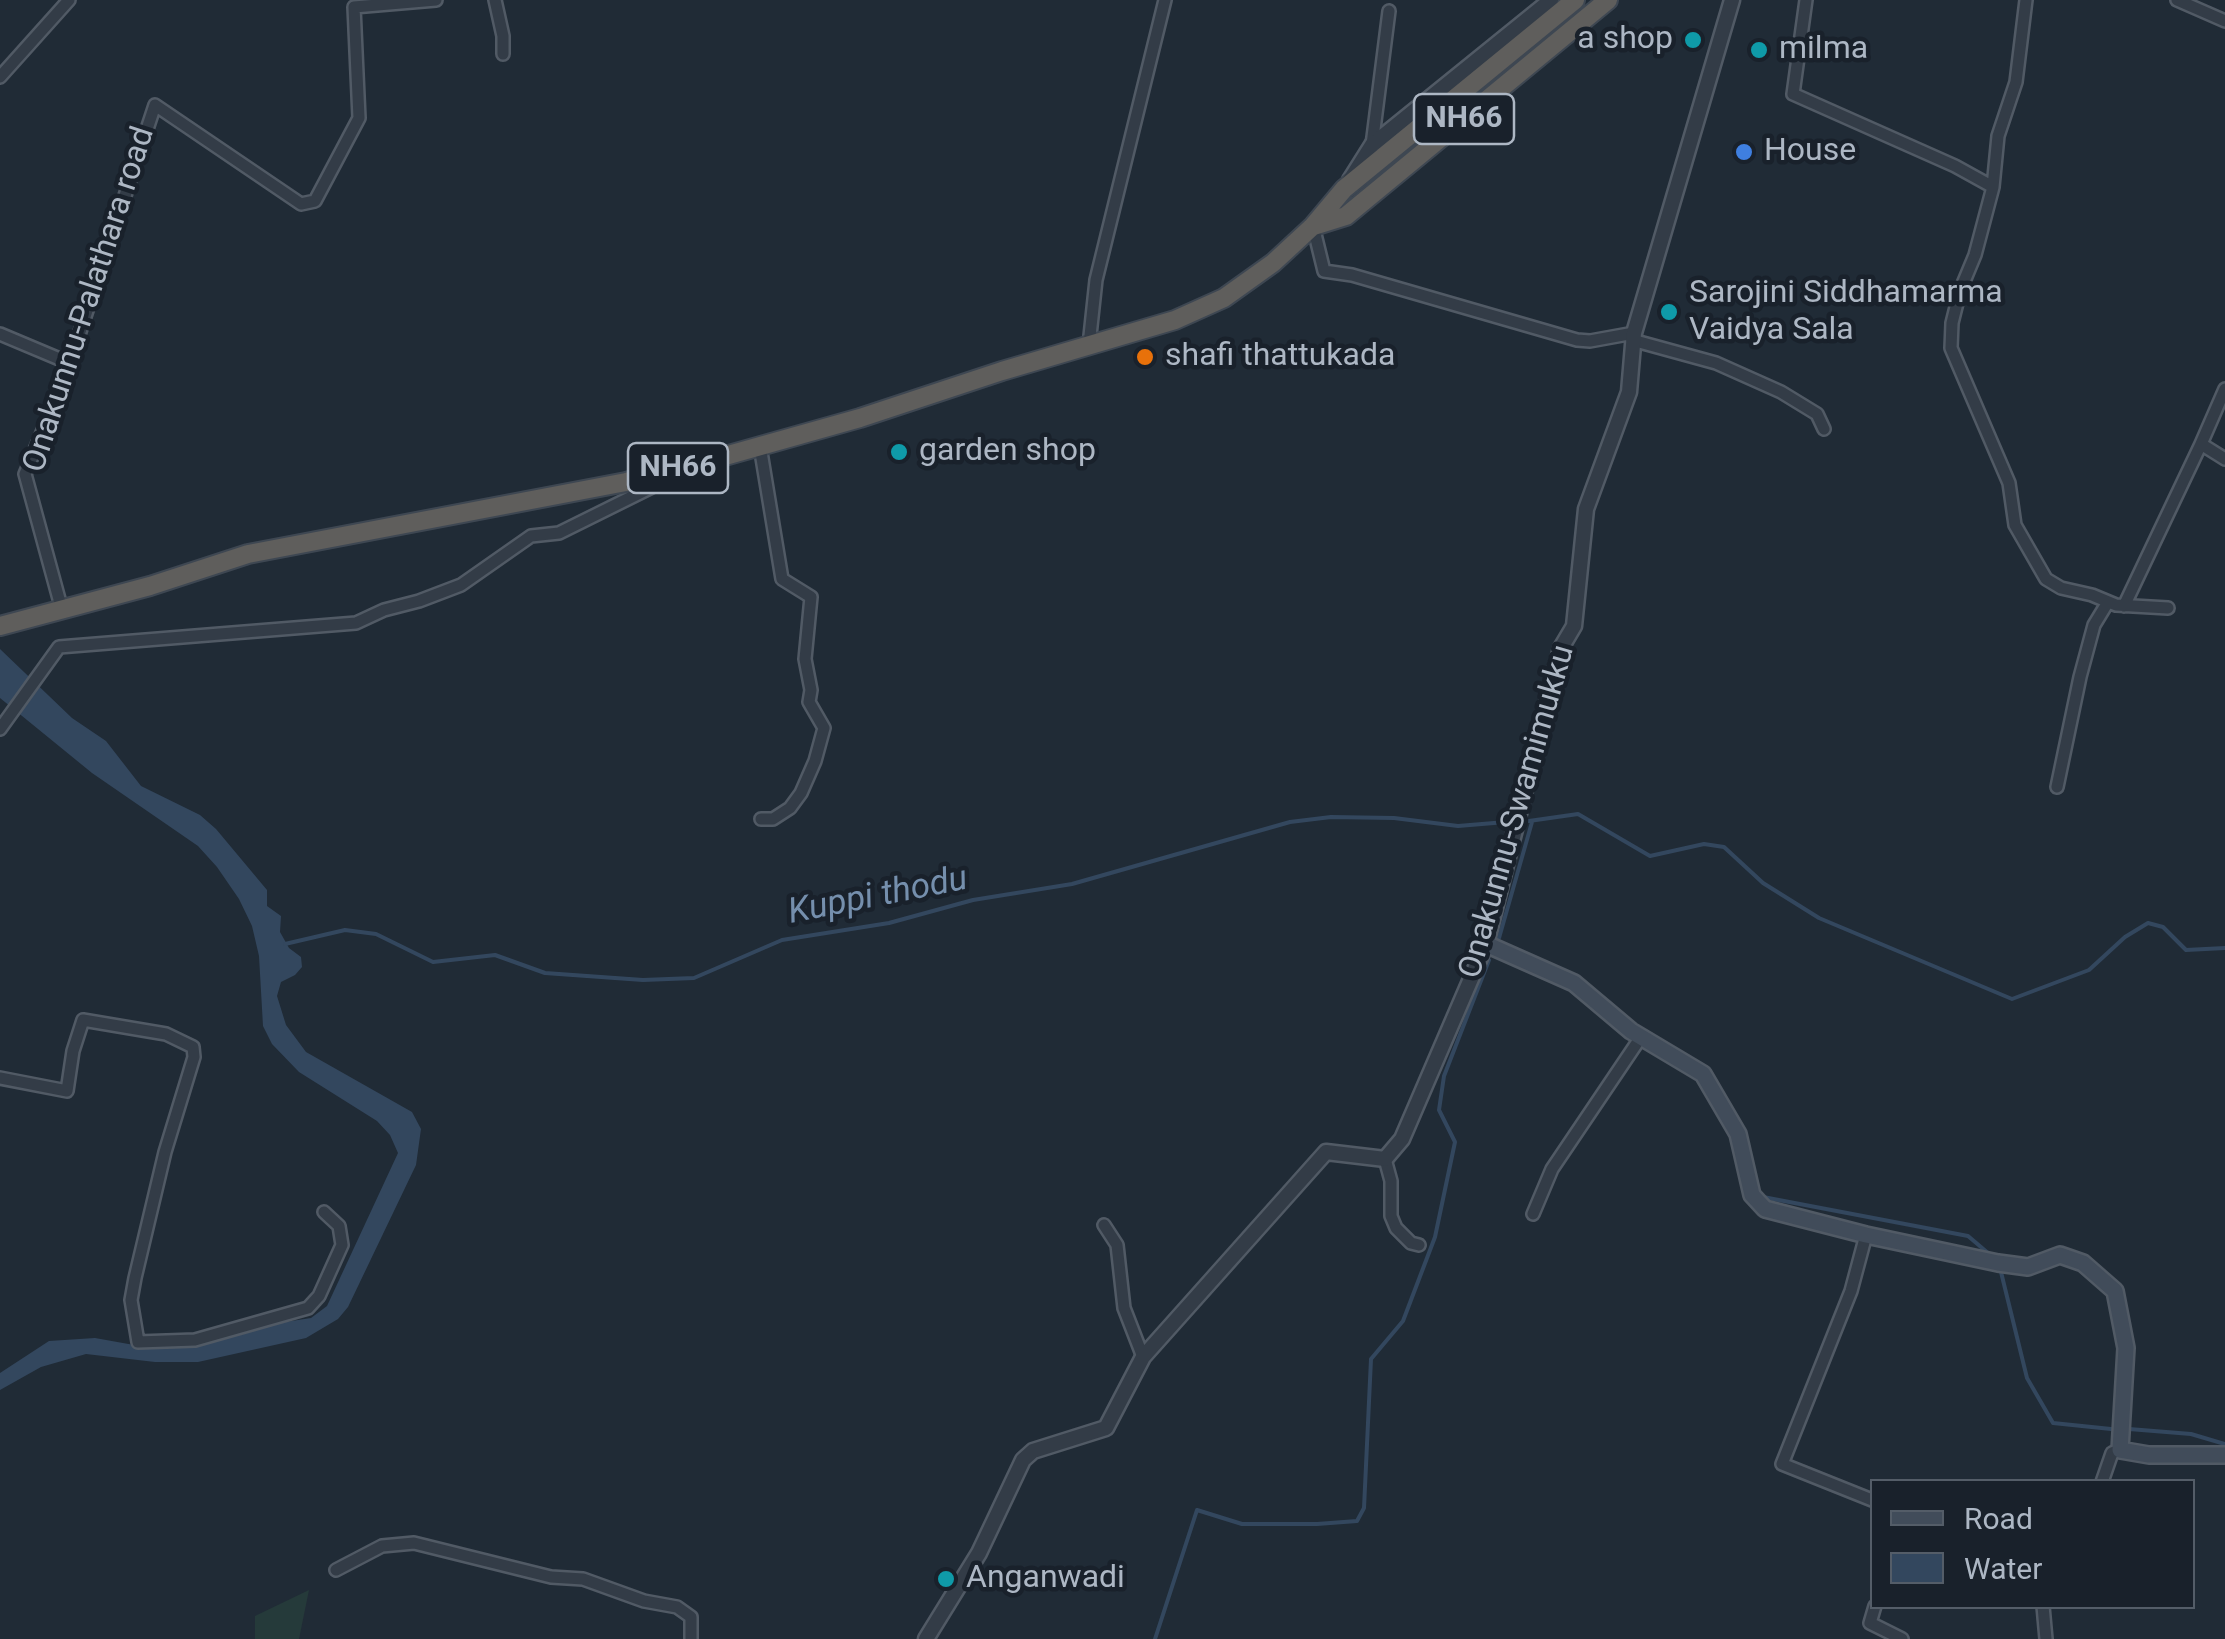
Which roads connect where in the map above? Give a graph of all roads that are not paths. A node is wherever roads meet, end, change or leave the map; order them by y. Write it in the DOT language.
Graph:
graph roads {
  1 [pos="69,0"];
  2 [pos="436,0"];
  3 [pos="495,0"];
  4 [pos="1165,0"];
  5 [pos="1551,0"];
  6 [pos="1574,0"];
  7 [pos="1608,0"];
  8 [pos="1732,0"];
  9 [pos="1806,0"];
  10 [pos="2026,0"];
  11 [pos="2177,0"];
  12 [pos="1389,11"];
  13 [pos="2225,21"];
  14 [pos="502,54"];
  15 [pos="0,77"];
  16 [pos="1372,145"];
  17 [pos="1993,187"];
  18 [pos="1344,189"];
  19 [pos="1313,226"];
  20 [pos="0,334"];
  21 [pos="1633,337"];
  22 [pos="1088,345"];
  23 [pos="69,364"];
  24 [pos="2225,389"];
  25 [pos="1824,430"];
  26 [pos="2201,444"];
  27 [pos="760,446"];
  28 [pos="2225,460"];
  29 [pos="700,463"];
  30 [pos="2108,602"];
  31 [pos="2124,606"];
  32 [pos="2168,608"];
  33 [pos="62,610"];
  34 [pos="4,624"];
  35 [pos="0,728"];
  36 [pos="2056,787"];
  37 [pos="761,819"];
  38 [pos="1486,944"];
  39 [pos="1641,1037"];
  40 [pos="0,1078"];
  41 [pos="1385,1159"];
  42 [pos="324,1212"];
  43 [pos="1533,1214"];
  44 [pos="1104,1226"];
  45 [pos="1866,1235"];
  46 [pos="1419,1245"];
  47 [pos="1143,1358"];
  48 [pos="2120,1450"];
  49 [pos="2225,1455"];
  50 [pos="2103,1479"];
  51 [pos="1870,1499"];
  52 [pos="336,1570"];
  53 [pos="1874,1609"];
  54 [pos="2043,1609"];
  55 [pos="691,1639"];
  56 [pos="926,1639"];
  57 [pos="1902,1639"];
  58 [pos="2046,1639"];
  1 -- 15 [label="street"];
  2 -- 23 [label="street, Onakunnu-Palathara road"];
  3 -- 14 [label="street"];
  4 -- 22 [label="street"];
  5 -- 16 [label="street"];
  6 -- 18 [label="highway, NH66"];
  7 -- 19 [label="highway, NH66"];
  8 -- 21 [label="street, Onakunnu-Swamimukku"];
  9 -- 17 [label="street"];
  10 -- 17 [label="street"];
  11 -- 13 [label="street"];
  12 -- 16 [label="street"];
  16 -- 18 [label="street"];
  17 -- 30 [label="street"];
  18 -- 19 [label="highway, NH66"];
  19 -- 21 [label="street"];
  19 -- 22 [label="highway, NH66"];
  20 -- 23 [label="street"];
  21 -- 25 [label="street"];
  21 -- 38 [label="street, Onakunnu-Swamimukku"];
  22 -- 27 [label="highway, NH66"];
  23 -- 33 [label="street, Onakunnu-Palathara road"];
  24 -- 26 [label="street"];
  26 -- 28 [label="street"];
  26 -- 31 [label="street"];
  27 -- 29 [label="highway, NH66"];
  27 -- 37 [label="street"];
  29 -- 33 [label="highway, NH66"];
  29 -- 35 [label="street"];
  30 -- 31 [label="street"];
  30 -- 36 [label="street"];
  31 -- 32 [label="street"];
  33 -- 34 [label="highway, NH66"];
  38 -- 39 [label="main road"];
  38 -- 41 [label="street, Onakunnu-Swamimukku"];
  39 -- 43 [label="street"];
  39 -- 45 [label="main road"];
  40 -- 42 [label="street"];
  41 -- 46 [label="street"];
  41 -- 47 [label="street"];
  44 -- 47 [label="street"];
  45 -- 48 [label="main road"];
  45 -- 51 [label="street"];
  47 -- 56 [label="street"];
  48 -- 49 [label="main road"];
  48 -- 50 [label="street"];
  52 -- 55 [label="street"];
  53 -- 57 [label="street"];
  54 -- 58 [label="street"];
}
